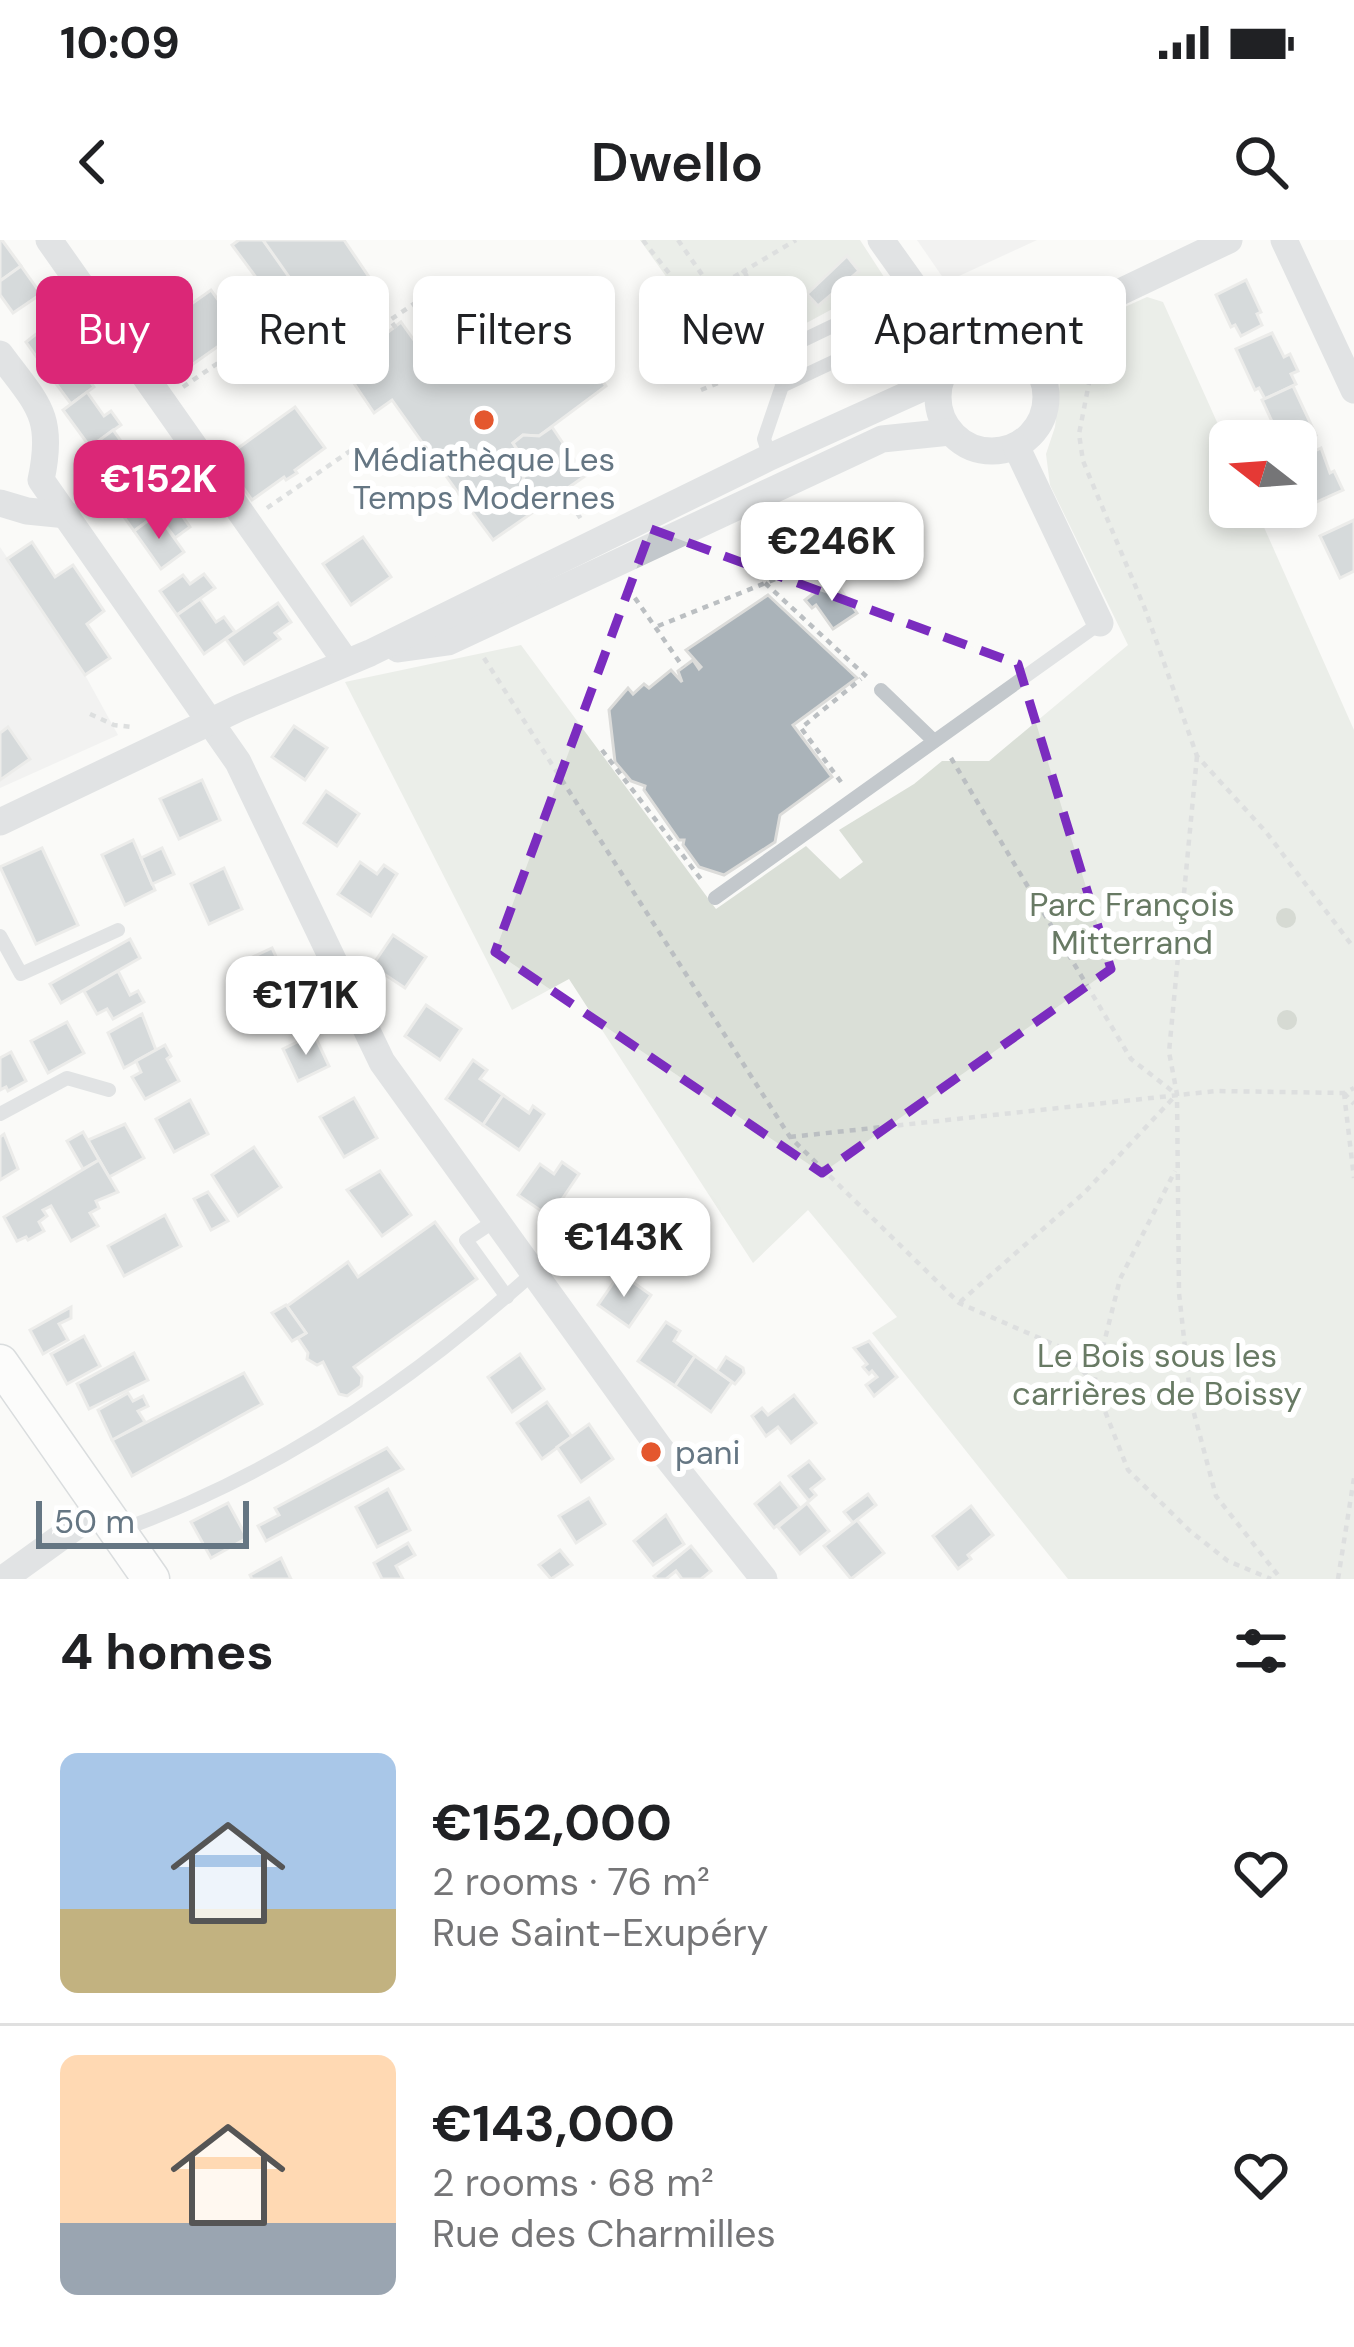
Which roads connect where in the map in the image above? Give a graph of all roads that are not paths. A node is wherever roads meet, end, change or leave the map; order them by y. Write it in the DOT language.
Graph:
graph roads {
  1 [pos="49,240"];
  2 [pos="881,240"];
  3 [pos="1284,240"];
  4 [pos="1216,243"];
  5 [pos="908,276"];
  6 [pos="1126,287"];
  7 [pos="831,327"];
  8 [pos="1346,352"];
  9 [pos="0,354"];
  10 [pos="831,363"];
  11 [pos="931,384"];
  12 [pos="940,384"];
  13 [pos="1043,384"];
  14 [pos="782,386"];
  15 [pos="1354,391"];
  16 [pos="950,432"];
  17 [pos="1016,446"];
  18 [pos="770,457"];
  19 [pos="41,480"];
  20 [pos="0,500"];
  21 [pos="67,514"];
  22 [pos="1100,623"];
  23 [pos="358,657"];
  24 [pos="881,690"];
  25 [pos="212,722"];
  26 [pos="934,741"];
  27 [pos="0,822"];
  28 [pos="715,898"];
  29 [pos="118,930"];
  30 [pos="0,936"];
  31 [pos="110,1090"];
  32 [pos="0,1114"];
  33 [pos="496,1220"];
  34 [pos="533,1273"];
  35 [pos="507,1297"];
  36 [pos="0,1364"];
  37 [pos="109,1520"];
  38 [pos="3,1579"];
  39 [pos="151,1579"];
  40 [pos="764,1579"];
  1 -- 23 [label="street"];
  2 -- 5 [label="street"];
  3 -- 8 [label="street"];
  4 -- 6 [label="street"];
  7 -- 14 [label="lane"];
  8 -- 15 [label="street"];
  9 -- 19 [label="street"];
  10 -- 14 [label="lane"];
  11 -- 18 [label="street"];
  12 -- 16 [label="street"];
  13 -- 17 [label="street"];
  14 -- 18 [label="lane"];
  16 -- 17 [label="street"];
  16 -- 23 [label="street"];
  17 -- 22 [label="street"];
  18 -- 23 [label="street"];
  19 -- 20 [label="street"];
  19 -- 21 [label="street"];
  20 -- 21 [label="street"];
  21 -- 25 [label="street"];
  22 -- 26 [label="lane"];
  23 -- 25 [label="street"];
  24 -- 26 [label="lane"];
  25 -- 27 [label="street"];
  25 -- 33 [label="street"];
  26 -- 28 [label="lane"];
  29 -- 30 [label="lane"];
  31 -- 32 [label="lane"];
  33 -- 34 [label="street"];
  33 -- 35 [label="lane"];
  34 -- 35 [label="lane"];
  34 -- 40 [label="street"];
  35 -- 37 [label="lane"];
  36 -- 37 [label="main road"];
  37 -- 38 [label="street"];
  37 -- 39 [label="main road"];
}
